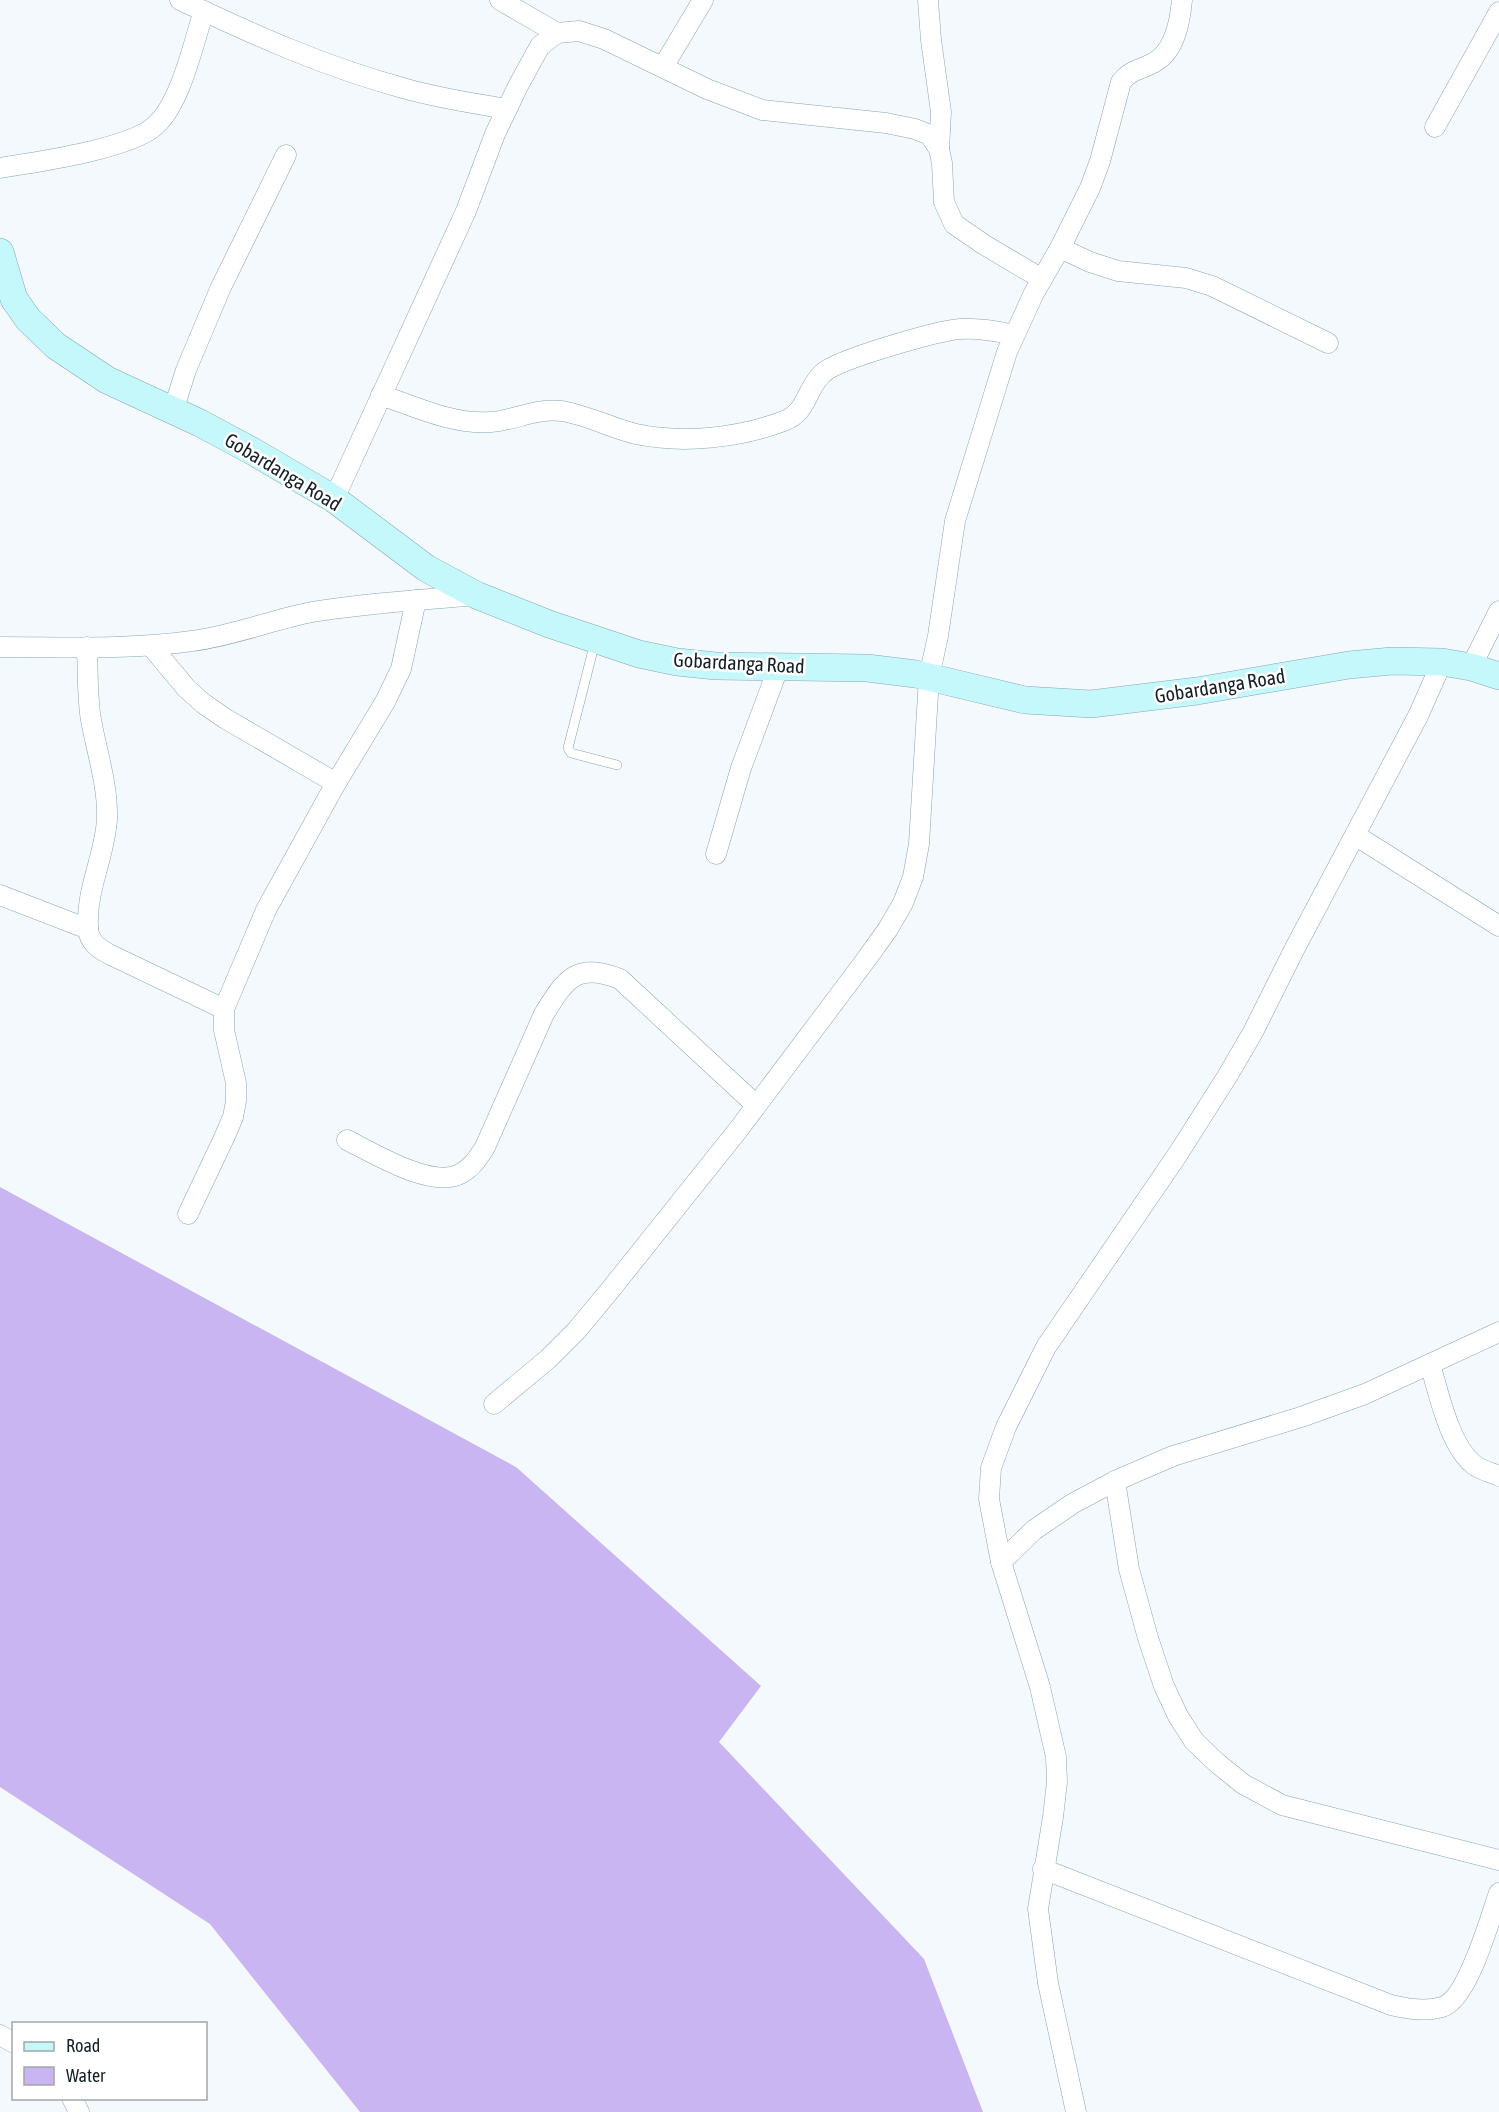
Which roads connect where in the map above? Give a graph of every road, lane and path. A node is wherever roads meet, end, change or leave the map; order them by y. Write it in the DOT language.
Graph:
graph roads {
  1 [pos="180,0"];
  2 [pos="500,0"];
  3 [pos="703,0"];
  4 [pos="928,0"];
  5 [pos="1182,0"];
  6 [pos="204,12"];
  7 [pos="1499,12"];
  8 [pos="557,33"];
  9 [pos="663,67"];
  10 [pos="507,109"];
  11 [pos="1436,127"];
  12 [pos="939,149"];
  13 [pos="286,156"];
  14 [pos="0,168"];
  15 [pos="1060,248"];
  16 [pos="0,252"];
  17 [pos="1042,279"];
  18 [pos="1014,335"];
  19 [pos="1328,343"];
  20 [pos="381,395"];
  21 [pos="173,411"];
  22 [pos="334,500"];
  23 [pos="476,595"];
  24 [pos="416,600"];
  25 [pos="1499,611"];
  26 [pos="596,640"];
  27 [pos="151,646"];
  28 [pos="0,647"];
  29 [pos="87,647"];
  30 [pos="1442,662"];
  31 [pos="779,666"];
  32 [pos="1470,667"];
  33 [pos="1499,676"];
  34 [pos="929,677"];
  35 [pos="618,765"];
  36 [pos="336,783"];
  37 [pos="1355,835"];
  38 [pos="716,854"];
  39 [pos="0,895"];
  40 [pos="1499,926"];
  41 [pos="88,929"];
  42 [pos="224,1009"];
  43 [pos="756,1106"];
  44 [pos="347,1140"];
  45 [pos="188,1214"];
  46 [pos="1499,1332"];
  47 [pos="1430,1364"];
  48 [pos="494,1404"];
  49 [pos="1499,1476"];
  50 [pos="1114,1481"];
  51 [pos="1001,1562"];
  52 [pos="1499,1860"];
  53 [pos="1043,1869"];
  54 [pos="1499,1893"];
  55 [pos="1076,2112"];
  1 -- 6 [label="street"];
  2 -- 8 [label="street"];
  3 -- 9 [label="street"];
  4 -- 12 [label="street"];
  5 -- 15 [label="street"];
  6 -- 10 [label="street"];
  6 -- 14 [label="street"];
  7 -- 11 [label="street"];
  8 -- 9 [label="street"];
  8 -- 10 [label="street"];
  9 -- 12 [label="street"];
  10 -- 20 [label="street"];
  12 -- 17 [label="street"];
  13 -- 21 [label="street"];
  15 -- 17 [label="street"];
  15 -- 19 [label="street"];
  16 -- 21 [label="main road, Gobardanga Road"];
  17 -- 18 [label="street"];
  18 -- 20 [label="street"];
  18 -- 34 [label="street"];
  20 -- 22 [label="street"];
  21 -- 22 [label="main road, Gobardanga Road"];
  22 -- 23 [label="main road, Gobardanga Road"];
  23 -- 24 [label="street"];
  23 -- 26 [label="main road, Gobardanga Road"];
  24 -- 27 [label="street"];
  24 -- 36 [label="street"];
  25 -- 32 [label="street"];
  26 -- 31 [label="main road, Gobardanga Road"];
  26 -- 35 [label="lane"];
  27 -- 29 [label="street"];
  27 -- 36 [label="street"];
  28 -- 29 [label="street"];
  29 -- 41 [label="street"];
  30 -- 32 [label="main road, Gobardanga Road"];
  30 -- 34 [label="main road, Gobardanga Road"];
  30 -- 37 [label="street"];
  31 -- 34 [label="main road, Gobardanga Road"];
  31 -- 38 [label="street"];
  32 -- 33 [label="main road, Gobardanga Road"];
  34 -- 43 [label="street"];
  36 -- 42 [label="street"];
  37 -- 40 [label="street"];
  37 -- 51 [label="street"];
  39 -- 41 [label="street"];
  41 -- 42 [label="street"];
  42 -- 45 [label="street"];
  43 -- 44 [label="street"];
  43 -- 48 [label="street"];
  46 -- 47 [label="street"];
  47 -- 49 [label="street"];
  47 -- 50 [label="street"];
  50 -- 51 [label="street"];
  50 -- 52 [label="street"];
  51 -- 53 [label="street"];
  53 -- 54 [label="street"];
  53 -- 55 [label="street"];
}
